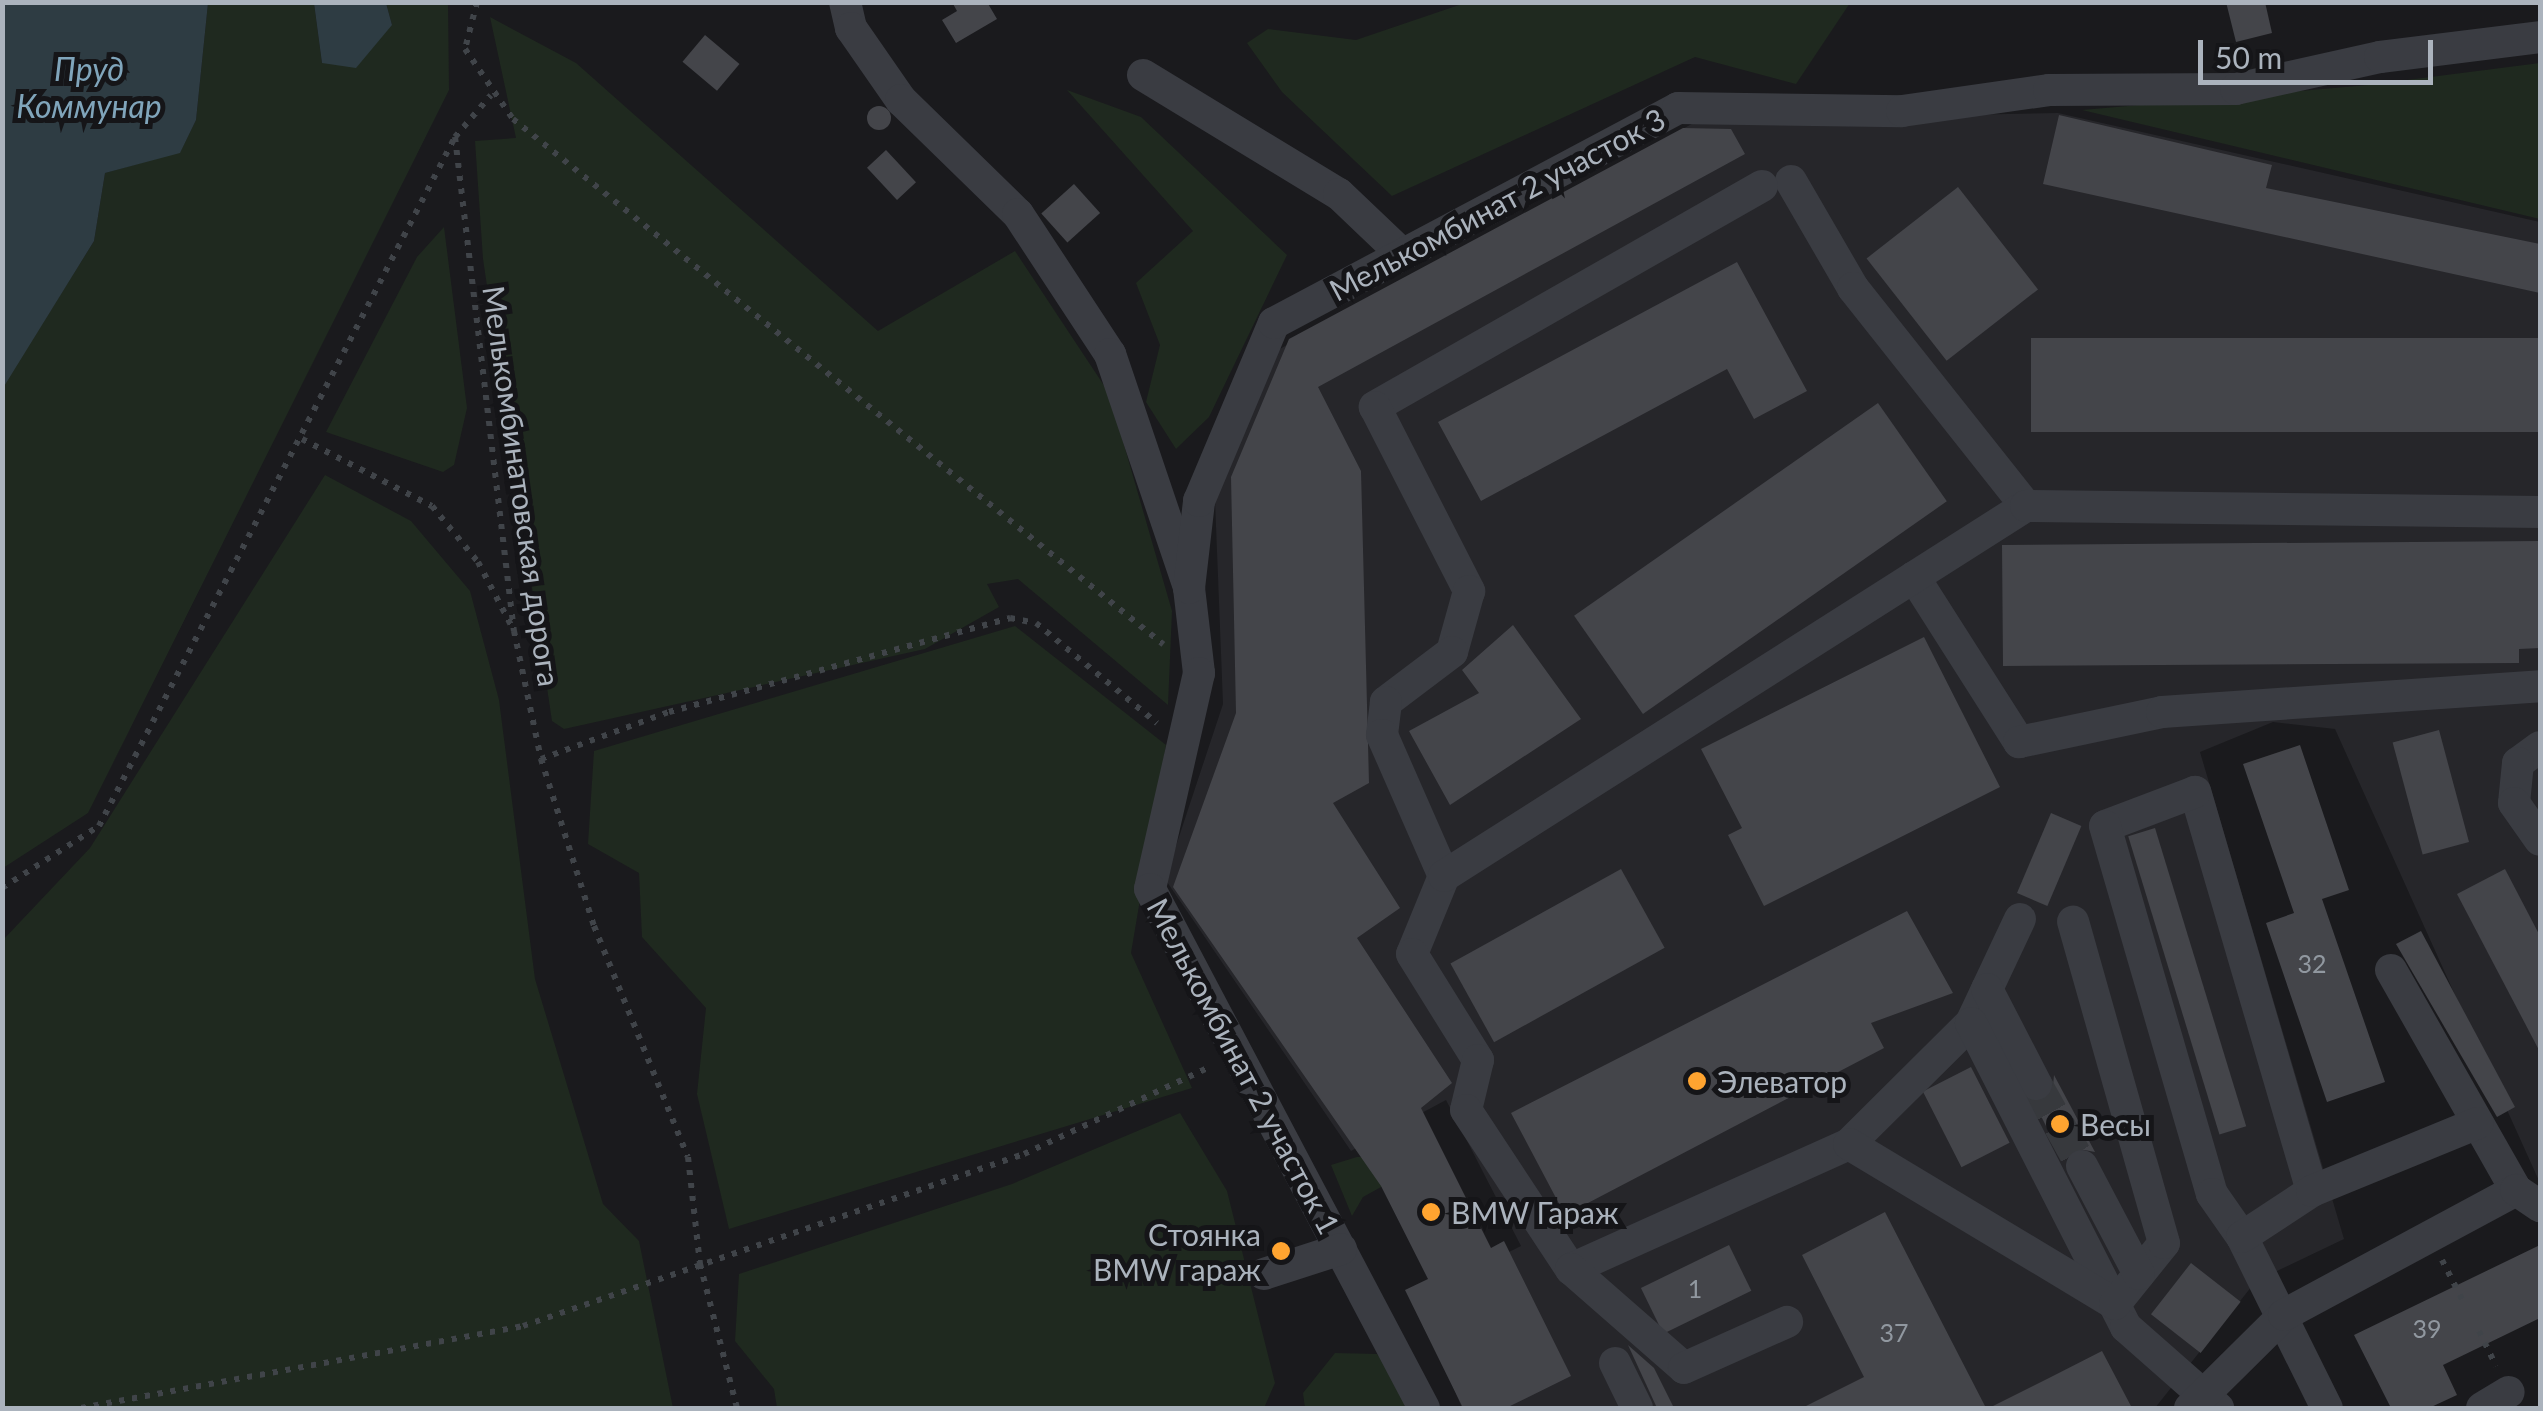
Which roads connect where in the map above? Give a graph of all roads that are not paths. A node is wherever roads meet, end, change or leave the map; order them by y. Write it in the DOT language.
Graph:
graph roads {
  1 [pos="844,2"];
  2 [pos="2540,37"];
  3 [pos="1143,75"];
  4 [pos="1401,252"];
  5 [pos="2026,506"];
  6 [pos="2540,512"];
  7 [pos="1914,578"];
  8 [pos="1188,588"];
  9 [pos="2540,686"];
  10 [pos="2540,746"];
  11 [pos="2540,840"];
  12 [pos="1444,876"];
  13 [pos="2020,918"];
  14 [pos="2074,922"];
  15 [pos="2390,970"];
  16 [pos="1987,989"];
  17 [pos="1971,1023"];
  18 [pos="2036,1084"];
  19 [pos="2478,1123"];
  20 [pos="1849,1144"];
  21 [pos="2082,1166"];
  22 [pos="2312,1191"];
  23 [pos="2528,1198"];
  24 [pos="2242,1237"];
  25 [pos="1341,1249"];
  26 [pos="1571,1268"];
  27 [pos="1264,1274"];
  28 [pos="2139,1274"];
  29 [pos="2115,1304"];
  30 [pos="2284,1315"];
  31 [pos="1787,1322"];
  32 [pos="1615,1363"];
  33 [pos="2204,1406"];
  34 [pos="1424,1408"];
  35 [pos="1637,1408"];
  36 [pos="2327,1408"];
  1 -- 8 [label="street"];
  2 -- 4 [label="street, Мелькомбинат 2 участок 3"];
  3 -- 4 [label="street"];
  4 -- 8 [label="street, Мелькомбинат 2 участок 3"];
  5 -- 6 [label="street"];
  5 -- 7 [label="street"];
  5 -- 12 [label="street"];
  7 -- 9 [label="street"];
  7 -- 12 [label="street"];
  8 -- 25 [label="street, Мелькомбинат 2 участок 1"];
  10 -- 11 [label="street"];
  12 -- 26 [label="street"];
  13 -- 16 [label="street"];
  14 -- 28 [label="street"];
  15 -- 19 [label="street"];
  16 -- 17 [label="street"];
  16 -- 18 [label="street"];
  17 -- 20 [label="street"];
  17 -- 29 [label="street"];
  19 -- 22 [label="street"];
  19 -- 23 [label="street"];
  20 -- 26 [label="street"];
  20 -- 29 [label="street"];
  21 -- 28 [label="street"];
  22 -- 24 [label="street"];
  22 -- 24 [label="street"];
  23 -- 30 [label="street"];
  24 -- 30 [label="street"];
  25 -- 27 [label="street"];
  25 -- 34 [label="street, Мелькомбинат 2 участок 1"];
  26 -- 31 [label="street"];
  28 -- 29 [label="street"];
  29 -- 33 [label="street"];
  30 -- 33 [label="street"];
  30 -- 36 [label="street"];
  32 -- 35 [label="street"];
}
